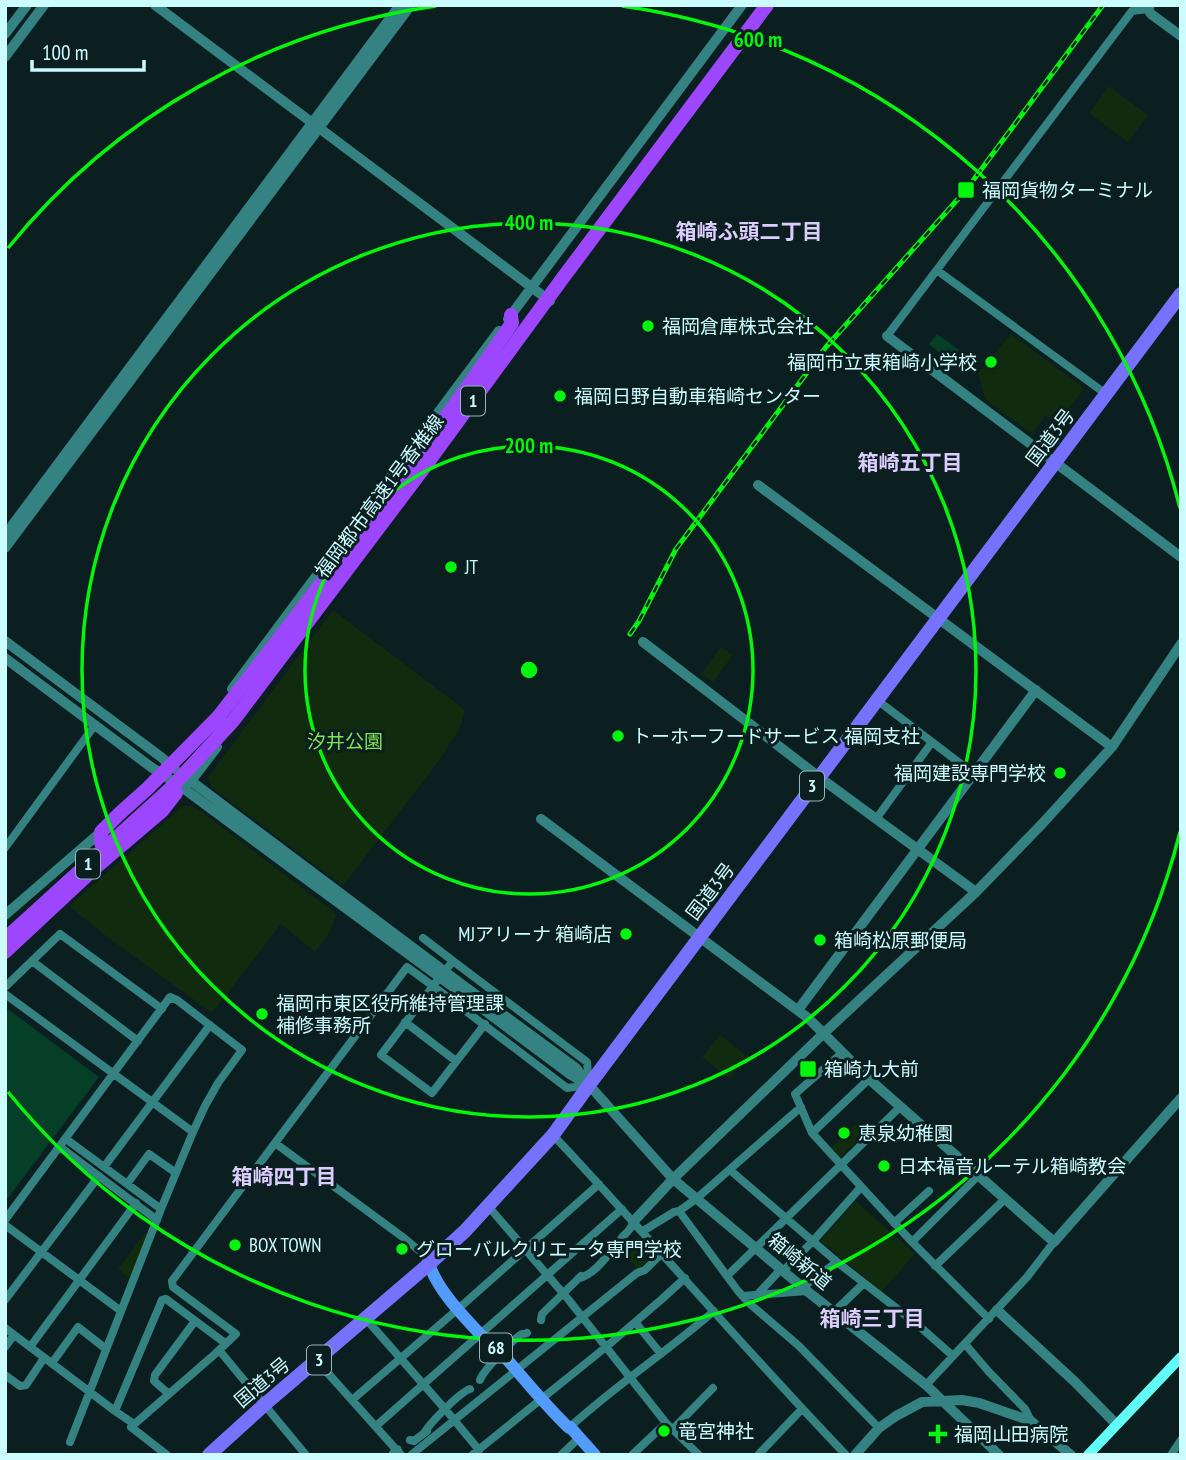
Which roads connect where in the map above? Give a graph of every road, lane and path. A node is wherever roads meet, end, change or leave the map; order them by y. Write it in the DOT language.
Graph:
graph roads {
  1 [pos="27,5"];
  2 [pos="44,5"];
  3 [pos="155,5"];
  4 [pos="400,5"];
  5 [pos="411,5"];
  6 [pos="742,5"];
  7 [pos="754,5"];
  8 [pos="765,7"];
  9 [pos="1149,7"];
  10 [pos="5,34"];
  11 [pos="1181,36"];
  12 [pos="5,57"];
  13 [pos="315,125"];
  14 [pos="938,271"];
  15 [pos="532,286"];
  16 [pos="1181,294"];
  17 [pos="550,301"];
  18 [pos="511,315"];
  19 [pos="887,336"];
  20 [pos="1106,394"];
  21 [pos="1054,462"];
  22 [pos="758,485"];
  23 [pos="5,535"];
  24 [pos="5,548"];
  25 [pos="1181,557"];
  26 [pos="937,618"];
  27 [pos="5,641"];
  28 [pos="643,642"];
  29 [pos="1181,644"];
  30 [pos="5,658"];
  31 [pos="1036,690"];
  32 [pos="877,700"];
  33 [pos="95,725"];
  34 [pos="932,741"];
  35 [pos="1112,747"];
  36 [pos="169,771"];
  37 [pos="974,774"];
  38 [pos="819,777"];
  39 [pos="183,787"];
  40 [pos="876,818"];
  41 [pos="541,819"];
  42 [pos="101,843"];
  43 [pos="5,848"];
  44 [pos="918,850"];
  45 [pos="976,892"];
  46 [pos="8,910"];
  47 [pos="24,918"];
  48 [pos="5,930"];
  49 [pos="5,938"];
  50 [pos="423,938"];
  51 [pos="700,938"];
  52 [pos="5,952"];
  53 [pos="32,961"];
  54 [pos="453,961"];
  55 [pos="433,986"];
  56 [pos="5,987"];
  57 [pos="5,994"];
  58 [pos="162,1009"];
  59 [pos="798,1010"];
  60 [pos="405,1022"];
  61 [pos="485,1024"];
  62 [pos="210,1025"];
  63 [pos="824,1034"];
  64 [pos="138,1041"];
  65 [pos="842,1053"];
  66 [pos="456,1061"];
  67 [pos="115,1074"];
  68 [pos="869,1079"];
  69 [pos="589,1085"];
  70 [pos="1181,1098"];
  71 [pos="153,1102"];
  72 [pos="801,1107"];
  73 [pos="900,1107"];
  74 [pos="193,1132"];
  75 [pos="812,1133"];
  76 [pos="554,1135"];
  77 [pos="63,1143"];
  78 [pos="275,1143"];
  79 [pos="839,1165"];
  80 [pos="104,1167"];
  81 [pos="730,1170"];
  82 [pos="176,1173"];
  83 [pos="99,1176"];
  84 [pos="978,1176"];
  85 [pos="673,1179"];
  86 [pos="127,1184"];
  87 [pos="600,1184"];
  88 [pos="860,1187"];
  89 [pos="929,1191"];
  90 [pos="696,1199"];
  91 [pos="1005,1199"];
  92 [pos="136,1203"];
  93 [pos="488,1206"];
  94 [pos="161,1209"];
  95 [pos="622,1209"];
  96 [pos="679,1211"];
  97 [pos="785,1217"];
  98 [pos="157,1220"];
  99 [pos="5,1222"];
  100 [pos="633,1223"];
  101 [pos="894,1223"];
  102 [pos="643,1231"];
  103 [pos="813,1241"];
  104 [pos="912,1242"];
  105 [pos="1054,1242"];
  106 [pos="755,1247"];
  107 [pos="525,1249"];
  108 [pos="41,1252"];
  109 [pos="662,1253"];
  110 [pos="837,1262"];
  111 [pos="429,1265"];
  112 [pos="935,1266"];
  113 [pos="782,1270"];
  114 [pos="548,1275"];
  115 [pos="727,1276"];
  116 [pos="685,1278"];
  117 [pos="79,1281"];
  118 [pos="863,1284"];
  119 [pos="805,1289"];
  120 [pos="563,1293"];
  121 [pos="743,1296"];
  122 [pos="756,1296"];
  123 [pos="5,1300"];
  124 [pos="458,1310"];
  125 [pos="997,1310"];
  126 [pos="121,1311"];
  127 [pos="714,1311"];
  128 [pos="834,1312"];
  129 [pos="583,1317"];
  130 [pos="366,1319"];
  131 [pos="989,1319"];
  132 [pos="195,1321"];
  133 [pos="635,1322"];
  134 [pos="5,1328"];
  135 [pos="14,1335"];
  136 [pos="481,1335"];
  137 [pos="965,1344"];
  138 [pos="5,1347"];
  139 [pos="30,1347"];
  140 [pos="222,1347"];
  141 [pos="606,1347"];
  142 [pos="106,1349"];
  143 [pos="501,1353"];
  144 [pos="661,1354"];
  145 [pos="953,1356"];
  146 [pos="1181,1357"];
  147 [pos="44,1358"];
  148 [pos="401,1359"];
  149 [pos="317,1361"];
  150 [pos="52,1363"];
  151 [pos="516,1370"];
  152 [pos="5,1375"];
  153 [pos="629,1377"];
  154 [pos="423,1384"];
  155 [pos="926,1385"];
  156 [pos="713,1388"];
  157 [pos="89,1391"];
  158 [pos="169,1394"];
  159 [pos="540,1399"];
  160 [pos="352,1400"];
  161 [pos="944,1401"];
  162 [pos="264,1405"];
  163 [pos="446,1409"];
  164 [pos="802,1409"];
  165 [pos="114,1411"];
  166 [pos="454,1420"];
  167 [pos="1031,1421"];
  168 [pos="134,1424"];
  169 [pos="1116,1424"];
  170 [pos="376,1426"];
  171 [pos="669,1426"];
  172 [pos="570,1427"];
  173 [pos="880,1428"];
  174 [pos="580,1437"];
  175 [pos="1181,1440"];
  176 [pos="70,1442"];
  177 [pos="476,1452"];
  178 [pos="397,1453"];
  179 [pos="167,1455"];
  180 [pos="209,1455"];
  181 [pos="306,1455"];
  182 [pos="411,1455"];
  183 [pos="561,1455"];
  184 [pos="595,1455"];
  185 [pos="632,1455"];
  186 [pos="699,1455"];
  187 [pos="758,1455"];
  188 [pos="846,1455"];
  189 [pos="855,1455"];
  190 [pos="999,1455"];
  191 [pos="1071,1455"];
  192 [pos="1088,1455"];
  193 [pos="1171,1455"];
  1 -- 10 [label="street"];
  2 -- 12 [label="street"];
  3 -- 13 [label="street"];
  4 -- 13 [label="street"];
  5 -- 13 [label="street"];
  6 -- 15 [label="street"];
  7 -- 8 [label="street"];
  8 -- 17 [label="street"];
  8 -- 42 [label="highway, 福岡都市高速1号香椎線 / 1, bridge"];
  8 -- 49 [label="highway, 福岡都市高速1号香椎線 / 1, bridge"];
  9 -- 11 [label="street"];
  9 -- 14 [label="street"];
  13 -- 15 [label="street"];
  13 -- 23 [label="street"];
  13 -- 24 [label="street"];
  14 -- 19 [label="street"];
  14 -- 20 [label="street"];
  15 -- 17 [label="street"];
  15 -- 18 [label="street"];
  16 -- 20 [label="highway, 国道3号 / 3"];
  17 -- 39 [label="street"];
  18 -- 36 [label="street"];
  18 -- 42 [label="highway, bridge"];
  19 -- 21 [label="street"];
  20 -- 21 [label="highway, 国道3号 / 3"];
  21 -- 25 [label="street"];
  21 -- 26 [label="highway, 国道3号 / 3"];
  22 -- 26 [label="street"];
  26 -- 31 [label="street"];
  26 -- 32 [label="highway, 国道3号 / 3"];
  27 -- 36 [label="street"];
  28 -- 38 [label="street"];
  29 -- 35 [label="street"];
  30 -- 33 [label="street"];
  31 -- 35 [label="street"];
  31 -- 37 [label="street"];
  32 -- 34 [label="street"];
  32 -- 38 [label="highway, 国道3号 / 3"];
  33 -- 36 [label="street"];
  33 -- 43 [label="street"];
  34 -- 37 [label="street"];
  34 -- 40 [label="street"];
  35 -- 45 [label="street"];
  36 -- 39 [label="street, 箱崎新道"];
  36 -- 46 [label="street"];
  37 -- 44 [label="street"];
  38 -- 40 [label="street"];
  38 -- 51 [label="highway, 国道3号 / 3"];
  39 -- 47 [label="street"];
  39 -- 52 [label="highway"];
  39 -- 69 [label="street, 箱崎新道, bridge"];
  40 -- 44 [label="street"];
  41 -- 51 [label="street"];
  42 -- 48 [label="highway, 福岡都市高速1号香椎線 / 1"];
  44 -- 45 [label="street"];
  44 -- 59 [label="street"];
  45 -- 63 [label="street"];
  46 -- 47 [label="street"];
  47 -- 49 [label="street"];
  50 -- 54 [label="street"];
  51 -- 59 [label="street"];
  51 -- 69 [label="highway, 国道3号 / 3"];
  53 -- 56 [label="street"];
  53 -- 58 [label="street"];
  53 -- 64 [label="street"];
  54 -- 55 [label="street"];
  54 -- 69 [label="street"];
  55 -- 60 [label="street"];
  55 -- 61 [label="street"];
  55 -- 78 [label="street"];
  57 -- 67 [label="street"];
  58 -- 62 [label="street"];
  58 -- 64 [label="street"];
  59 -- 63 [label="street"];
  60 -- 66 [label="street"];
  60 -- 66 [label="street"];
  61 -- 66 [label="street"];
  61 -- 69 [label="street"];
  62 -- 71 [label="street"];
  62 -- 74 [label="street"];
  63 -- 65 [label="street"];
  63 -- 85 [label="street"];
  64 -- 67 [label="street"];
  65 -- 68 [label="street"];
  65 -- 72 [label="street"];
  67 -- 71 [label="street"];
  67 -- 77 [label="street"];
  68 -- 73 [label="street"];
  68 -- 75 [label="street"];
  69 -- 76 [label="highway, 国道3号 / 3"];
  69 -- 85 [label="street, 箱崎新道"];
  70 -- 105 [label="street"];
  71 -- 74 [label="street"];
  71 -- 80 [label="street"];
  72 -- 75 [label="street"];
  72 -- 81 [label="street"];
  73 -- 79 [label="street"];
  73 -- 84 [label="street"];
  74 -- 82 [label="street"];
  75 -- 79 [label="street"];
  76 -- 87 [label="street"];
  76 -- 93 [label="highway, 国道3号 / 3"];
  77 -- 80 [label="street"];
  77 -- 83 [label="street"];
  77 -- 99 [label="street"];
  78 -- 111 [label="street"];
  78 -- 140 [label="street"];
  79 -- 88 [label="street"];
  79 -- 97 [label="street"];
  80 -- 86 [label="street"];
  81 -- 90 [label="street"];
  81 -- 97 [label="street"];
  82 -- 86 [label="street"];
  82 -- 94 [label="street"];
  83 -- 92 [label="street"];
  83 -- 108 [label="street"];
  84 -- 91 [label="street"];
  84 -- 104 [label="street"];
  85 -- 90 [label="street, 箱崎新道"];
  85 -- 100 [label="street"];
  86 -- 94 [label="street"];
  87 -- 95 [label="street"];
  87 -- 107 [label="street"];
  88 -- 101 [label="street"];
  88 -- 103 [label="street"];
  89 -- 101 [label="street"];
  90 -- 96 [label="street"];
  90 -- 106 [label="street, 箱崎新道"];
  91 -- 105 [label="street"];
  91 -- 112 [label="street"];
  92 -- 98 [label="street"];
  92 -- 117 [label="street"];
  93 -- 107 [label="street"];
  93 -- 111 [label="highway, 国道3号 / 3"];
  94 -- 98 [label="street"];
  95 -- 100 [label="street"];
  95 -- 114 [label="street"];
  96 -- 102 [label="street"];
  96 -- 115 [label="street"];
  97 -- 103 [label="street"];
  97 -- 106 [label="street"];
  98 -- 126 [label="street"];
  99 -- 108 [label="street"];
  100 -- 102 [label="street"];
  100 -- 120 [label="street"];
  101 -- 104 [label="street"];
  102 -- 109 [label="street"];
  103 -- 110 [label="street"];
  103 -- 113 [label="street"];
  104 -- 112 [label="street"];
  105 -- 125 [label="street"];
  106 -- 113 [label="street, 箱崎新道"];
  106 -- 115 [label="street"];
  107 -- 114 [label="street"];
  107 -- 124 [label="street"];
  108 -- 117 [label="street"];
  108 -- 123 [label="street"];
  109 -- 116 [label="street"];
  109 -- 129 [label="street"];
  110 -- 118 [label="street"];
  110 -- 119 [label="street"];
  111 -- 124 [label="main road, 68"];
  111 -- 130 [label="highway, 国道3号 / 3"];
  112 -- 131 [label="street"];
  113 -- 119 [label="street, 箱崎新道"];
  113 -- 122 [label="street"];
  114 -- 120 [label="street"];
  114 -- 136 [label="street"];
  115 -- 121 [label="street"];
  116 -- 127 [label="street"];
  116 -- 133 [label="street"];
  117 -- 126 [label="street"];
  117 -- 139 [label="street"];
  118 -- 128 [label="street"];
  118 -- 145 [label="street"];
  119 -- 122 [label="street"];
  119 -- 128 [label="street, 箱崎新道"];
  120 -- 129 [label="street"];
  120 -- 143 [label="street"];
  121 -- 122 [label="street"];
  121 -- 173 [label="street"];
  124 -- 136 [label="main road, 68"];
  124 -- 148 [label="street"];
  125 -- 131 [label="street"];
  125 -- 169 [label="street"];
  126 -- 142 [label="street"];
  127 -- 144 [label="street"];
  127 -- 164 [label="street"];
  128 -- 155 [label="street, 箱崎新道"];
  129 -- 141 [label="street"];
  129 -- 151 [label="street"];
  130 -- 148 [label="street"];
  130 -- 149 [label="highway, 国道3号 / 3"];
  131 -- 137 [label="street"];
  132 -- 140 [label="street"];
  132 -- 158 [label="street"];
  132 -- 165 [label="street"];
  133 -- 141 [label="street"];
  133 -- 144 [label="street"];
  134 -- 135 [label="street"];
  135 -- 138 [label="street"];
  135 -- 139 [label="street"];
  136 -- 143 [label="main road, 68"];
  136 -- 154 [label="street"];
  137 -- 145 [label="street"];
  137 -- 167 [label="street"];
  139 -- 147 [label="street"];
  140 -- 158 [label="street"];
  140 -- 162 [label="street"];
  141 -- 153 [label="street"];
  141 -- 159 [label="street"];
  142 -- 150 [label="street"];
  142 -- 157 [label="street"];
  143 -- 151 [label="main road, 68"];
  143 -- 163 [label="street"];
  144 -- 153 [label="street"];
  145 -- 155 [label="street"];
  146 -- 169 [label="main road"];
  147 -- 150 [label="street"];
  147 -- 152 [label="street"];
  148 -- 154 [label="street"];
  148 -- 160 [label="street"];
  149 -- 160 [label="street"];
  149 -- 162 [label="highway, 国道3号 / 3"];
  150 -- 157 [label="street"];
  151 -- 159 [label="main road, 68"];
  151 -- 166 [label="street"];
  153 -- 171 [label="street"];
  153 -- 172 [label="street"];
  154 -- 163 [label="street"];
  154 -- 170 [label="street"];
  155 -- 161 [label="street, 箱崎新道"];
  156 -- 171 [label="street"];
  157 -- 165 [label="street"];
  157 -- 176 [label="street"];
  158 -- 168 [label="street"];
  159 -- 172 [label="main road, 68"];
  159 -- 177 [label="street"];
  160 -- 170 [label="street"];
  161 -- 167 [label="street"];
  161 -- 173 [label="street"];
  161 -- 190 [label="street, 箱崎新道"];
  162 -- 180 [label="highway, 国道3号 / 3"];
  162 -- 181 [label="street"];
  163 -- 166 [label="street"];
  163 -- 178 [label="street"];
  164 -- 187 [label="street"];
  164 -- 188 [label="street"];
  165 -- 168 [label="street"];
  166 -- 177 [label="street"];
  166 -- 182 [label="street"];
  167 -- 191 [label="street"];
  168 -- 179 [label="street"];
  169 -- 192 [label="main road"];
  170 -- 178 [label="street"];
  171 -- 185 [label="street"];
  171 -- 186 [label="street"];
  172 -- 174 [label="main road, 68"];
  173 -- 189 [label="street"];
  174 -- 183 [label="street"];
  174 -- 184 [label="main road, 68"];
  175 -- 193 [label="street"];
}
